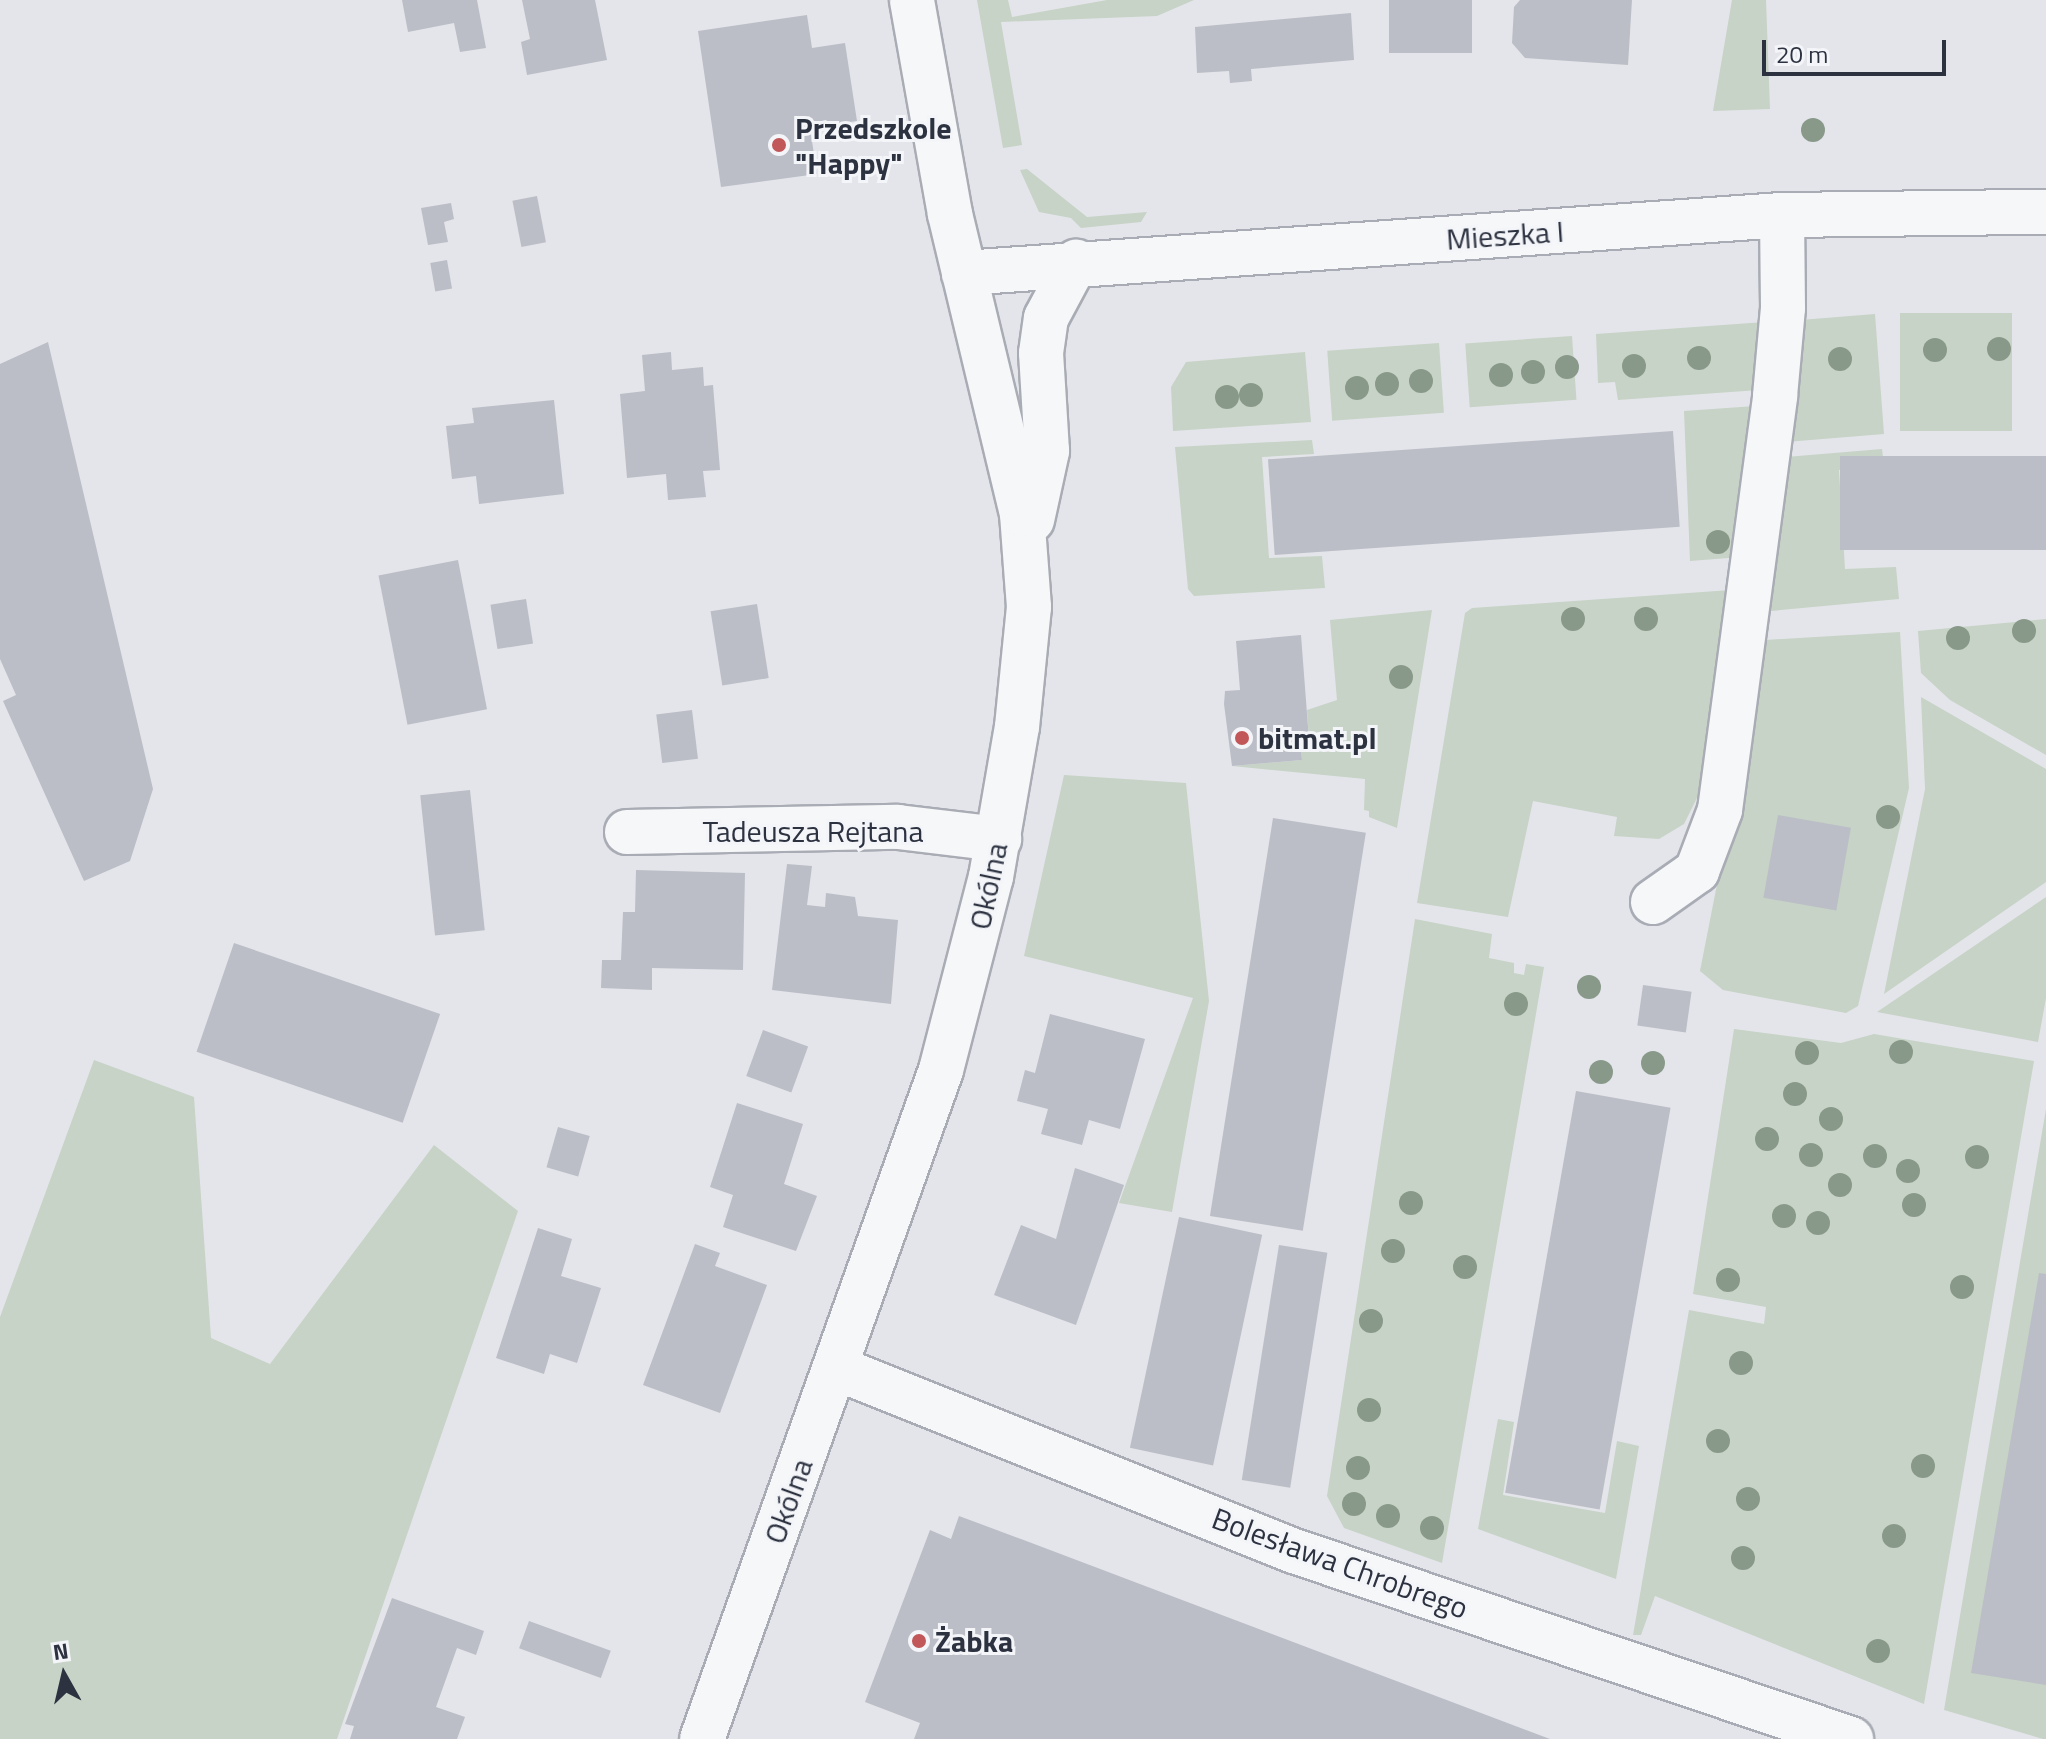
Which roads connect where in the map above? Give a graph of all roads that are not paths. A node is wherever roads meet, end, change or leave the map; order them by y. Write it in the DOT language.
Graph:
graph roads {
  1 [pos="912,0"];
  2 [pos="2046,212"];
  3 [pos="1782,215"];
  4 [pos="1076,262"];
  5 [pos="964,273"];
  6 [pos="1026,549"];
  7 [pos="627,832"];
  8 [pos="999,839"];
  9 [pos="1653,902"];
  10 [pos="836,1368"];
  11 [pos="702,1739"];
  12 [pos="1851,1739"];
  1 -- 5 [label="street, Okólna"];
  2 -- 3 [label="street, Mieszka I"];
  3 -- 4 [label="street, Mieszka I"];
  3 -- 9 [label="street"];
  4 -- 5 [label="street, Mieszka I"];
  4 -- 6 [label="street"];
  5 -- 6 [label="street, Okólna"];
  6 -- 8 [label="street, Okólna"];
  7 -- 8 [label="street, Tadeusza Rejtana"];
  8 -- 10 [label="street, Okólna"];
  10 -- 11 [label="street, Okólna"];
  10 -- 12 [label="street, Bolesława Chrobrego"];
}
